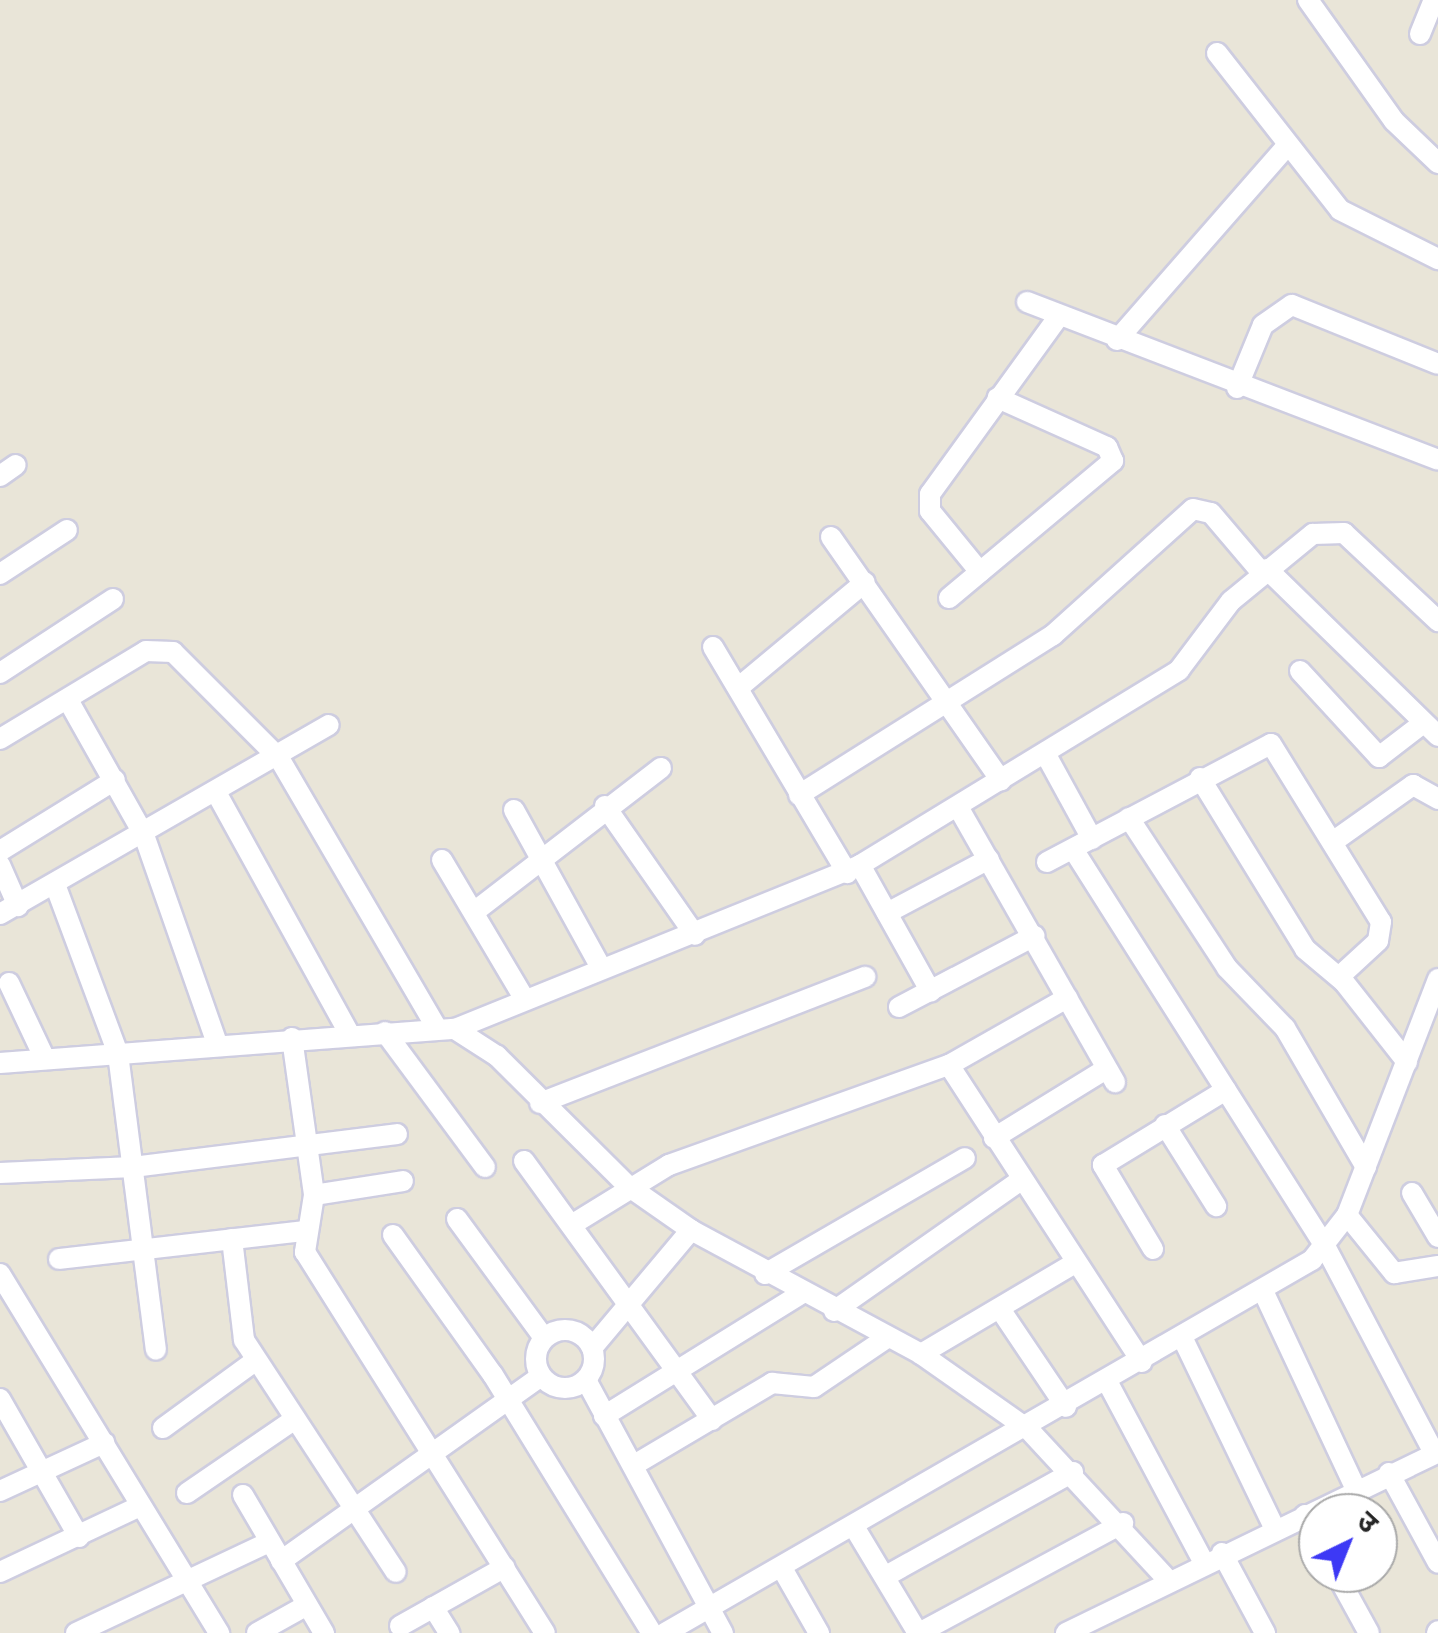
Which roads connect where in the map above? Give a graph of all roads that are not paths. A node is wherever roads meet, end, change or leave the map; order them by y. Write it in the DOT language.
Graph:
graph roads {
  1 [pos="1308,0"];
  2 [pos="1434,0"];
  3 [pos="1420,34"];
  4 [pos="1217,53"];
  5 [pos="1286,148"];
  6 [pos="1438,163"];
  7 [pos="1438,258"];
  8 [pos="1026,302"];
  9 [pos="1059,316"];
  10 [pos="1117,340"];
  11 [pos="1438,364"];
  12 [pos="1236,388"];
  13 [pos="998,398"];
  14 [pos="1438,460"];
  15 [pos="68,530"];
  16 [pos="831,537"];
  17 [pos="1265,571"];
  18 [pos="980,572"];
  19 [pos="0,574"];
  20 [pos="864,582"];
  21 [pos="112,598"];
  22 [pos="949,598"];
  23 [pos="1438,620"];
  24 [pos="713,647"];
  25 [pos="1300,670"];
  26 [pos="0,673"];
  27 [pos="738,688"];
  28 [pos="68,700"];
  29 [pos="953,701"];
  30 [pos="329,725"];
  31 [pos="1430,730"];
  32 [pos="0,739"];
  33 [pos="1045,754"];
  34 [pos="279,758"];
  35 [pos="661,768"];
  36 [pos="1200,778"];
  37 [pos="115,780"];
  38 [pos="1001,780"];
  39 [pos="217,794"];
  40 [pos="799,795"];
  41 [pos="1438,799"];
  42 [pos="604,806"];
  43 [pos="958,807"];
  44 [pos="514,810"];
  45 [pos="1129,818"];
  46 [pos="144,835"];
  47 [pos="1092,839"];
  48 [pos="1334,841"];
  49 [pos="1073,849"];
  50 [pos="0,851"];
  51 [pos="989,859"];
  52 [pos="442,860"];
  53 [pos="539,860"];
  54 [pos="1047,862"];
  55 [pos="0,865"];
  56 [pos="853,869"];
  57 [pos="56,887"];
  58 [pos="9,910"];
  59 [pos="474,912"];
  60 [pos="887,913"];
  61 [pos="695,935"];
  62 [pos="1034,936"];
  63 [pos="600,966"];
  64 [pos="865,977"];
  65 [pos="1339,977"];
  66 [pos="8,983"];
  67 [pos="1437,983"];
  68 [pos="931,992"];
  69 [pos="522,995"];
  70 [pos="1067,998"];
  71 [pos="899,1008"];
  72 [pos="446,1028"];
  73 [pos="385,1032"];
  74 [pos="349,1033"];
  75 [pos="292,1038"];
  76 [pos="216,1044"];
  77 [pos="118,1054"];
  78 [pos="44,1057"];
  79 [pos="1407,1062"];
  80 [pos="0,1063"];
  81 [pos="949,1065"];
  82 [pos="1226,1090"];
  83 [pos="540,1103"];
  84 [pos="1165,1125"];
  85 [pos="397,1134"];
  86 [pos="994,1138"];
  87 [pos="308,1140"];
  88 [pos="964,1158"];
  89 [pos="524,1161"];
  90 [pos="486,1167"];
  91 [pos="1366,1167"];
  92 [pos="133,1168"];
  93 [pos="0,1173"];
  94 [pos="403,1181"];
  95 [pos="1020,1181"];
  96 [pos="628,1186"];
  97 [pos="1412,1194"];
  98 [pos="314,1195"];
  99 [pos="1216,1206"];
  100 [pos="1347,1214"];
  101 [pos="457,1219"];
  102 [pos="573,1224"];
  103 [pos="692,1230"];
  104 [pos="306,1231"];
  105 [pos="392,1235"];
  106 [pos="1438,1237"];
  107 [pos="232,1239"];
  108 [pos="1326,1248"];
  109 [pos="1154,1249"];
  110 [pos="143,1250"];
  111 [pos="59,1259"];
  112 [pos="1073,1264"];
  113 [pos="1438,1266"];
  114 [pos="765,1274"];
  115 [pos="2,1283"];
  116 [pos="1264,1293"];
  117 [pos="800,1294"];
  118 [pos="633,1302"];
  119 [pos="1000,1309"];
  120 [pos="834,1311"];
  121 [pos="888,1337"];
  122 [pos="544,1338"];
  123 [pos="1183,1338"];
  124 [pos="592,1348"];
  125 [pos="156,1350"];
  126 [pos="921,1354"];
  127 [pos="254,1361"];
  128 [pos="1142,1362"];
  129 [pos="680,1372"];
  130 [pos="541,1376"];
  131 [pos="586,1380"];
  132 [pos="1108,1382"];
  133 [pos="0,1399"];
  134 [pos="510,1401"];
  135 [pos="1066,1408"];
  136 [pos="604,1416"];
  137 [pos="295,1418"];
  138 [pos="712,1420"];
  139 [pos="164,1428"];
  140 [pos="1029,1430"];
  141 [pos="104,1443"];
  142 [pos="436,1453"];
  143 [pos="1436,1453"];
  144 [pos="634,1464"];
  145 [pos="44,1471"];
  146 [pos="1073,1472"];
  147 [pos="1389,1473"];
  148 [pos="1356,1489"];
  149 [pos="0,1491"];
  150 [pos="187,1493"];
  151 [pos="1348,1493"];
  152 [pos="243,1496"];
  153 [pos="140,1506"];
  154 [pos="357,1508"];
  155 [pos="1298,1518"];
  156 [pos="1124,1524"];
  157 [pos="1276,1529"];
  158 [pos="856,1530"];
  159 [pos="79,1537"];
  160 [pos="269,1542"];
  161 [pos="1212,1557"];
  162 [pos="281,1561"];
  163 [pos="1438,1563"];
  164 [pos="504,1567"];
  165 [pos="783,1570"];
  166 [pos="0,1572"];
  167 [pos="396,1572"];
  168 [pos="886,1576"];
  169 [pos="1167,1579"];
  170 [pos="188,1586"];
  171 [pos="1347,1593"];
  172 [pos="307,1605"];
  173 [pos="433,1606"];
  174 [pos="708,1609"];
  175 [pos="400,1626"];
  176 [pos="76,1633"];
  177 [pos="219,1633"];
  178 [pos="257,1633"];
  179 [pos="324,1633"];
  180 [pos="448,1633"];
  181 [pos="545,1633"];
  182 [pos="652,1633"];
  183 [pos="665,1633"];
  184 [pos="723,1633"];
  185 [pos="819,1633"];
  186 [pos="919,1633"];
  187 [pos="1066,1633"];
  188 [pos="1265,1633"];
  189 [pos="1369,1633"];
  1 -- 6 [label="street"];
  2 -- 3 [label="street"];
  4 -- 5 [label="street"];
  5 -- 7 [label="street"];
  5 -- 10 [label="street"];
  8 -- 9 [label="street"];
  9 -- 10 [label="street"];
  9 -- 13 [label="street"];
  10 -- 12 [label="street"];
  11 -- 12 [label="street"];
  12 -- 14 [label="street"];
  13 -- 18 [label="street"];
  13 -- 18 [label="street"];
  15 -- 19 [label="street"];
  16 -- 20 [label="street"];
  17 -- 23 [label="street"];
  17 -- 29 [label="street"];
  17 -- 31 [label="street"];
  17 -- 33 [label="street"];
  18 -- 22 [label="street"];
  20 -- 27 [label="street"];
  20 -- 29 [label="street"];
  21 -- 26 [label="street"];
  24 -- 27 [label="street"];
  25 -- 31 [label="street"];
  27 -- 40 [label="street"];
  28 -- 32 [label="street"];
  28 -- 34 [label="street"];
  28 -- 37 [label="street"];
  29 -- 38 [label="street"];
  29 -- 40 [label="street"];
  30 -- 34 [label="street"];
  33 -- 38 [label="street"];
  33 -- 47 [label="street"];
  34 -- 39 [label="street"];
  34 -- 72 [label="street"];
  35 -- 42 [label="street"];
  36 -- 45 [label="street"];
  36 -- 48 [label="street"];
  36 -- 65 [label="street"];
  37 -- 46 [label="street"];
  37 -- 50 [label="street"];
  38 -- 43 [label="street"];
  39 -- 46 [label="street"];
  39 -- 74 [label="street"];
  40 -- 56 [label="street"];
  41 -- 48 [label="street"];
  42 -- 53 [label="street"];
  42 -- 61 [label="street"];
  43 -- 51 [label="street"];
  43 -- 56 [label="street"];
  44 -- 53 [label="street"];
  45 -- 47 [label="street"];
  45 -- 91 [label="street"];
  46 -- 57 [label="street"];
  46 -- 76 [label="street"];
  47 -- 49 [label="street"];
  48 -- 65 [label="street"];
  49 -- 54 [label="street"];
  49 -- 82 [label="street"];
  51 -- 60 [label="street"];
  51 -- 62 [label="street"];
  52 -- 59 [label="street"];
  53 -- 59 [label="street"];
  53 -- 63 [label="street"];
  55 -- 58 [label="street"];
  56 -- 60 [label="street"];
  56 -- 61 [label="street"];
  57 -- 58 [label="street"];
  57 -- 77 [label="street"];
  59 -- 69 [label="street"];
  60 -- 68 [label="street"];
  61 -- 63 [label="street"];
  62 -- 68 [label="street"];
  62 -- 70 [label="street"];
  63 -- 69 [label="street"];
  64 -- 83 [label="street"];
  65 -- 79 [label="street"];
  66 -- 78 [label="street"];
  67 -- 79 [label="street"];
  68 -- 71 [label="street"];
  69 -- 72 [label="street"];
  70 -- 81 [label="street"];
  70 -- 86 [label="street"];
  72 -- 73 [label="street"];
  72 -- 83 [label="street"];
  73 -- 74 [label="street"];
  73 -- 90 [label="street"];
  74 -- 75 [label="street"];
  75 -- 76 [label="street"];
  75 -- 87 [label="street"];
  76 -- 77 [label="street"];
  77 -- 78 [label="street"];
  77 -- 92 [label="street"];
  78 -- 80 [label="street"];
  79 -- 91 [label="street"];
  81 -- 86 [label="street"];
  81 -- 96 [label="street"];
  82 -- 84 [label="street"];
  82 -- 108 [label="street"];
  83 -- 96 [label="street"];
  84 -- 99 [label="street"];
  84 -- 109 [label="street"];
  85 -- 87 [label="street"];
  86 -- 95 [label="street"];
  87 -- 92 [label="street"];
  87 -- 98 [label="street"];
  88 -- 114 [label="street"];
  89 -- 102 [label="street"];
  91 -- 100 [label="street"];
  92 -- 93 [label="street"];
  92 -- 110 [label="street"];
  94 -- 98 [label="street"];
  95 -- 112 [label="street"];
  95 -- 120 [label="street"];
  96 -- 102 [label="street"];
  96 -- 103 [label="street"];
  97 -- 106 [label="street"];
  98 -- 104 [label="street"];
  100 -- 108 [label="street"];
  100 -- 113 [label="street"];
  101 -- 122 [label="street"];
  102 -- 118 [label="street"];
  103 -- 114 [label="street"];
  103 -- 118 [label="street"];
  104 -- 107 [label="street"];
  104 -- 142 [label="street"];
  105 -- 134 [label="street"];
  107 -- 110 [label="street"];
  107 -- 127 [label="street"];
  108 -- 116 [label="street"];
  108 -- 143 [label="street"];
  110 -- 111 [label="street"];
  110 -- 125 [label="street"];
  112 -- 119 [label="street"];
  112 -- 128 [label="street"];
  114 -- 117 [label="street"];
  115 -- 141 [label="street"];
  116 -- 123 [label="street"];
  116 -- 148 [label="street"];
  117 -- 120 [label="street"];
  117 -- 129 [label="street"];
  118 -- 124 [label="street"];
  118 -- 129 [label="street"];
  119 -- 126 [label="street"];
  119 -- 135 [label="street"];
  120 -- 121 [label="street"];
  121 -- 126 [label="street"];
  121 -- 138 [label="street"];
  122 -- 124 [label="street"];
  122 -- 130 [label="street"];
  123 -- 128 [label="street"];
  123 -- 157 [label="street"];
  124 -- 131 [label="street"];
  126 -- 140 [label="street"];
  127 -- 137 [label="street"];
  127 -- 139 [label="street"];
  128 -- 132 [label="street"];
  129 -- 136 [label="street"];
  129 -- 138 [label="street"];
  130 -- 131 [label="street"];
  130 -- 134 [label="street"];
  131 -- 136 [label="street"];
  132 -- 135 [label="street"];
  132 -- 161 [label="street"];
  133 -- 145 [label="street"];
  134 -- 142 [label="street"];
  134 -- 182 [label="street"];
  135 -- 140 [label="street"];
  136 -- 144 [label="street"];
  137 -- 150 [label="street"];
  137 -- 154 [label="street"];
  138 -- 144 [label="street"];
  140 -- 146 [label="street"];
  140 -- 158 [label="street"];
  141 -- 145 [label="street"];
  141 -- 153 [label="street"];
  142 -- 154 [label="street"];
  142 -- 164 [label="street"];
  143 -- 147 [label="street"];
  144 -- 174 [label="street"];
  145 -- 149 [label="street"];
  145 -- 159 [label="street"];
  146 -- 156 [label="street"];
  146 -- 168 [label="street"];
  147 -- 148 [label="street"];
  147 -- 163 [label="street"];
  148 -- 151 [label="street"];
  152 -- 160 [label="street"];
  153 -- 159 [label="street"];
  153 -- 170 [label="street"];
  154 -- 162 [label="street"];
  154 -- 167 [label="street"];
  155 -- 157 [label="street"];
  156 -- 169 [label="street"];
  156 -- 186 [label="street"];
  157 -- 161 [label="street"];
  158 -- 165 [label="street"];
  158 -- 168 [label="street"];
  159 -- 166 [label="street"];
  160 -- 162 [label="street"];
  160 -- 170 [label="street"];
  161 -- 169 [label="street"];
  161 -- 188 [label="street"];
  162 -- 172 [label="street"];
  164 -- 173 [label="street"];
  164 -- 181 [label="street"];
  165 -- 174 [label="street"];
  165 -- 185 [label="street"];
  168 -- 186 [label="street"];
  169 -- 187 [label="street"];
  170 -- 176 [label="street"];
  170 -- 177 [label="street"];
  171 -- 189 [label="street"];
  172 -- 178 [label="street"];
  172 -- 179 [label="street"];
  173 -- 175 [label="street"];
  173 -- 180 [label="street"];
  174 -- 183 [label="street"];
  174 -- 184 [label="street"];
}
